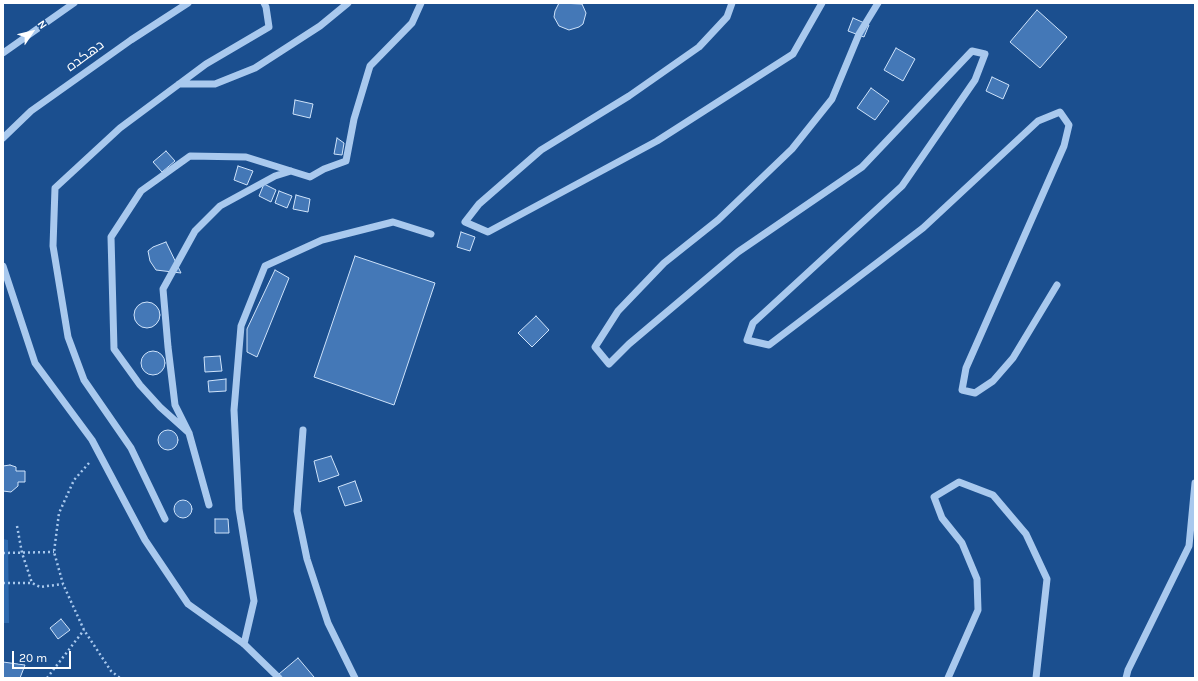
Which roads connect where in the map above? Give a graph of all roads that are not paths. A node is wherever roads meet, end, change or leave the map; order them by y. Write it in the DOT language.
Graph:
graph roads {
  1 [pos="74,3"];
  2 [pos="188,3"];
  3 [pos="264,3"];
  4 [pos="348,3"];
  5 [pos="421,3"];
  6 [pos="732,3"];
  7 [pos="822,3"];
  8 [pos="878,3"];
  9 [pos="3,53"];
  10 [pos="178,84"];
  11 [pos="3,138"];
  12 [pos="291,171"];
  13 [pos="431,234"];
  14 [pos="3,266"];
  15 [pos="1057,285"];
  16 [pos="303,430"];
  17 [pos="189,433"];
  18 [pos="1195,483"];
  19 [pos="209,505"];
  20 [pos="165,519"];
  21 [pos="244,644"];
  22 [pos="279,678"];
  23 [pos="355,678"];
  24 [pos="948,678"];
  25 [pos="1036,678"];
  26 [pos="1126,678"];
  1 -- 9 [label="street"];
  2 -- 11 [label="street, دهکده"];
  3 -- 10 [label="street"];
  4 -- 10 [label="street"];
  5 -- 12 [label="street"];
  6 -- 7 [label="street"];
  8 -- 15 [label="street"];
  10 -- 20 [label="street"];
  12 -- 17 [label="street"];
  12 -- 17 [label="street"];
  13 -- 21 [label="street"];
  14 -- 21 [label="street"];
  16 -- 23 [label="street"];
  17 -- 19 [label="street"];
  18 -- 26 [label="street"];
  21 -- 22 [label="street"];
  24 -- 25 [label="street"];
}
